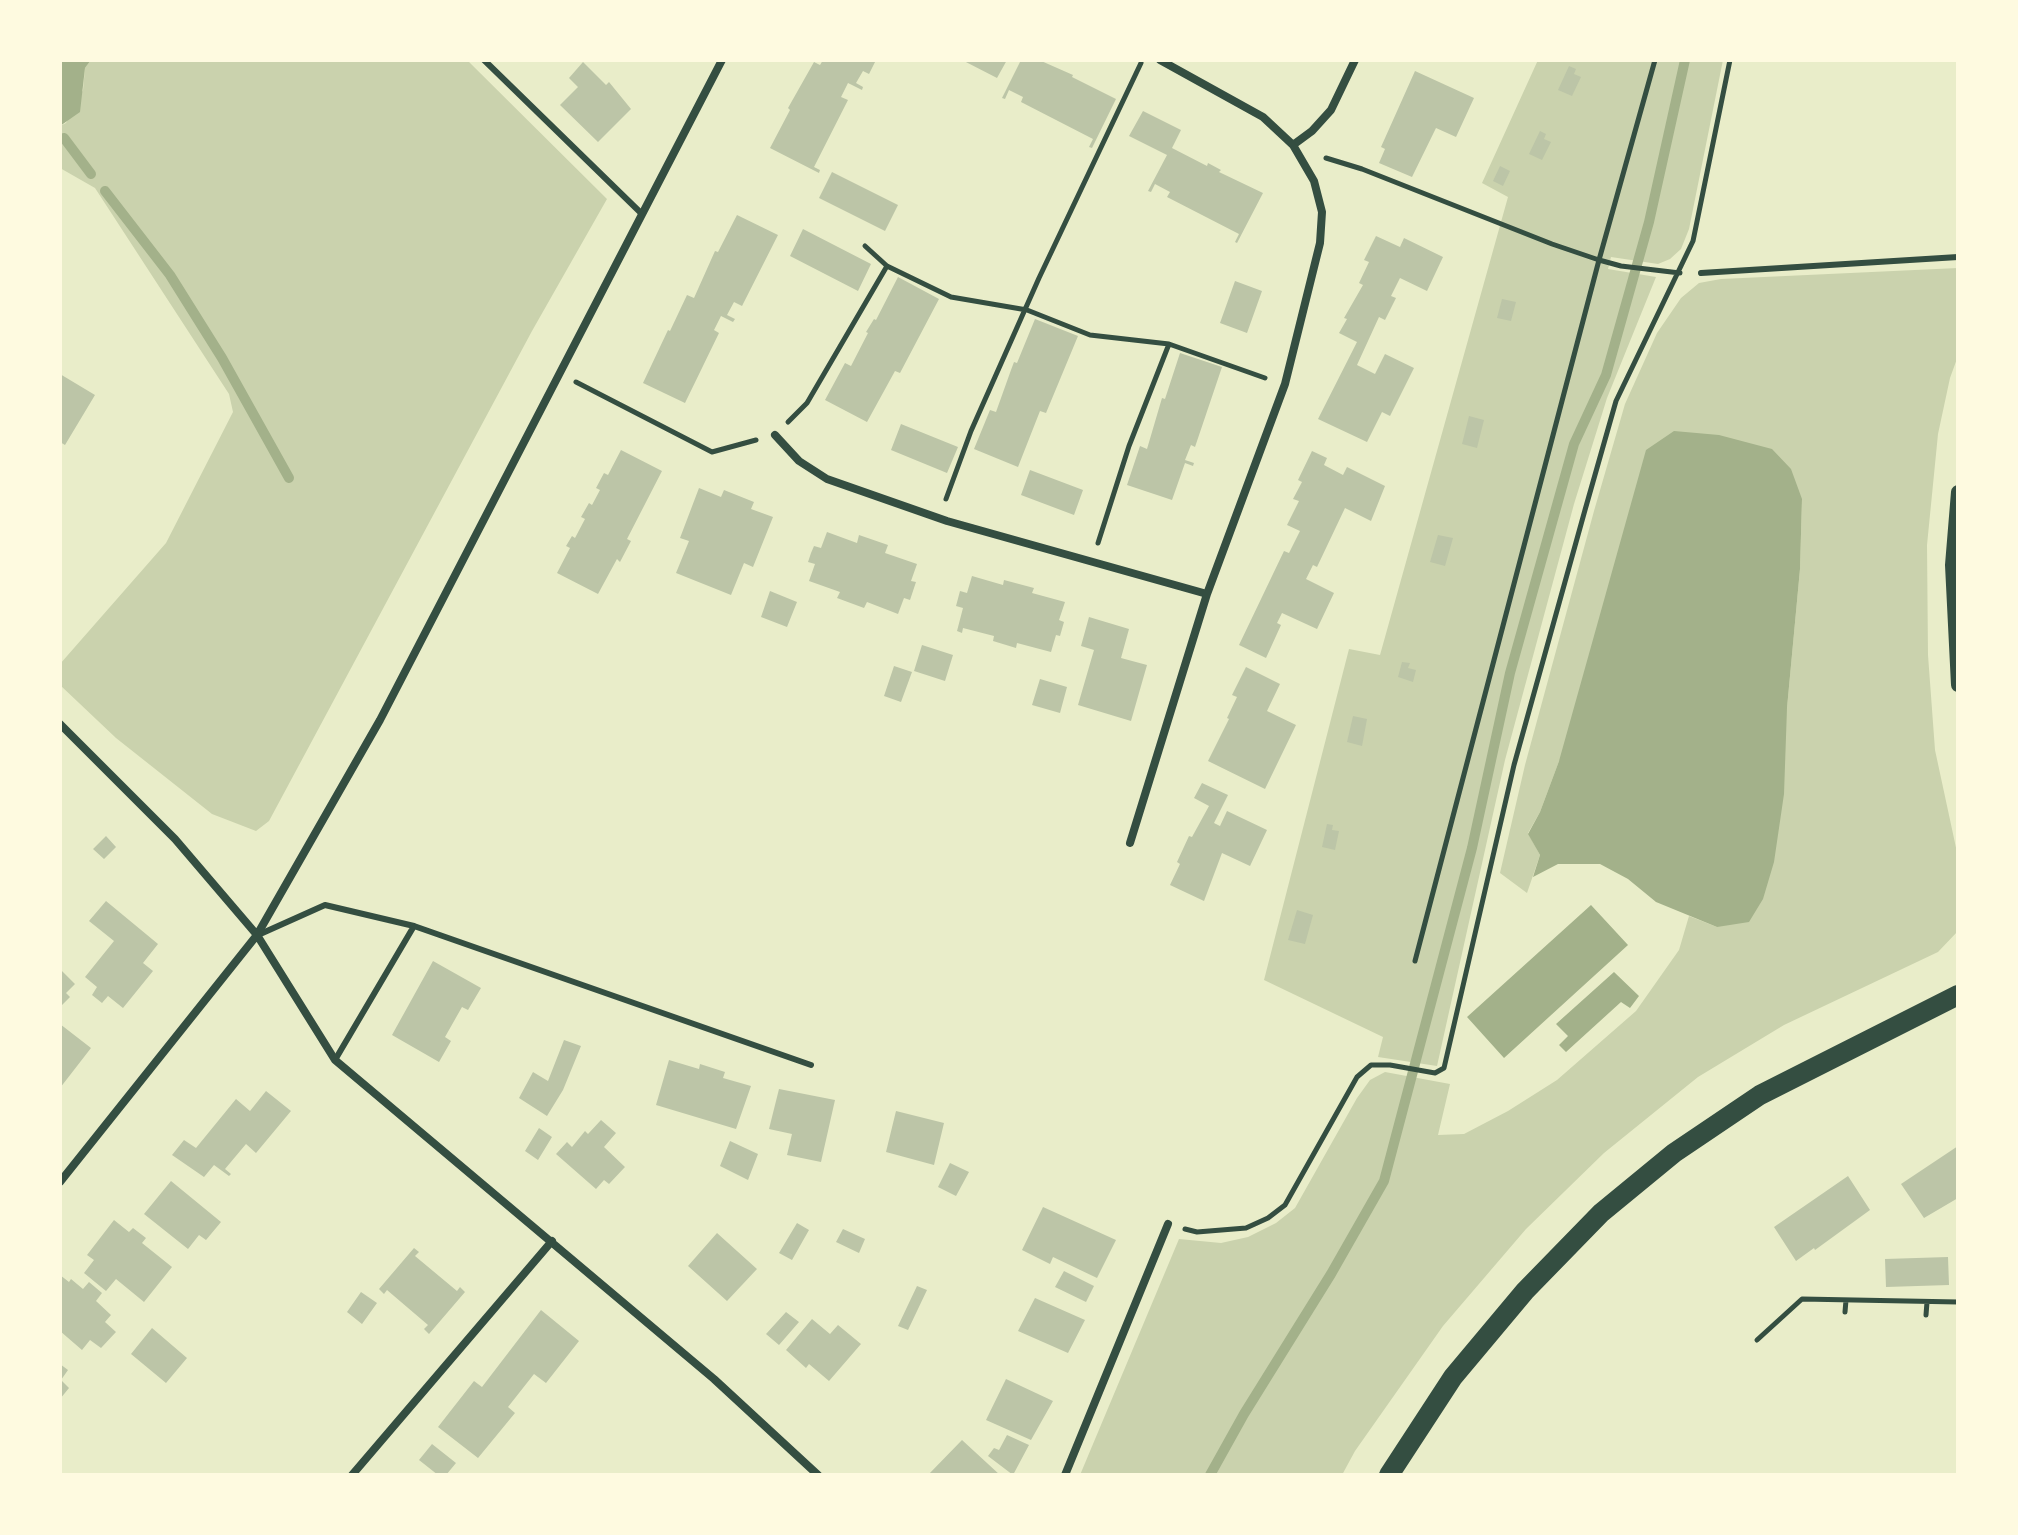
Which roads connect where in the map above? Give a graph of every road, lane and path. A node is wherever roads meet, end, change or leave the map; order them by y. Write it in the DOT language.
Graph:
graph roads {
  1 [pos="484,60"];
  2 [pos="722,60"];
  3 [pos="1142,60"];
  4 [pos="1160,60"];
  5 [pos="1355,60"];
  6 [pos="1655,60"];
  7 [pos="1730,60"];
  8 [pos="1293,145"];
  9 [pos="1301,155"];
  10 [pos="642,214"];
  11 [pos="865,246"];
  12 [pos="1958,257"];
  13 [pos="1599,260"];
  14 [pos="887,266"];
  15 [pos="1678,273"];
  16 [pos="1701,273"];
  17 [pos="1027,310"];
  18 [pos="1169,344"];
  19 [pos="561,374"];
  20 [pos="1285,384"];
  21 [pos="775,435"];
  22 [pos="1958,492"];
  23 [pos="939,519"];
  24 [pos="1092,561"];
  25 [pos="1207,594"];
  26 [pos="1958,685"];
  27 [pos="60,724"];
  28 [pos="1130,843"];
  29 [pos="414,926"];
  30 [pos="257,935"];
  31 [pos="1415,961"];
  32 [pos="1958,995"];
  33 [pos="335,1060"];
  34 [pos="811,1065"];
  35 [pos="60,1182"];
  36 [pos="1168,1224"];
  37 [pos="552,1241"];
  38 [pos="1846,1300"];
  39 [pos="1927,1302"];
  40 [pos="1958,1302"];
  41 [pos="1845,1312"];
  42 [pos="1926,1315"];
  43 [pos="1757,1340"];
  44 [pos="352,1475"];
  45 [pos="818,1475"];
  46 [pos="1065,1475"];
  47 [pos="1389,1475"];
  1 -- 10 [label="lane"];
  2 -- 10 [label="street"];
  3 -- 17 [label="path"];
  4 -- 8 [label="street"];
  5 -- 8 [label="street"];
  6 -- 13 [label="path"];
  7 -- 15 [label="path"];
  8 -- 9 [label="street"];
  9 -- 13 [label="path"];
  9 -- 20 [label="street"];
  10 -- 19 [label="street"];
  11 -- 14 [label="path"];
  12 -- 16 [label="lane"];
  13 -- 15 [label="path"];
  13 -- 31 [label="path"];
  14 -- 17 [label="path"];
  14 -- 21 [label="path"];
  15 -- 16 [label="path"];
  15 -- 36 [label="path"];
  17 -- 18 [label="path"];
  17 -- 23 [label="path"];
  18 -- 20 [label="path"];
  18 -- 24 [label="path"];
  19 -- 21 [label="path"];
  19 -- 30 [label="street"];
  20 -- 25 [label="street"];
  21 -- 23 [label="street"];
  22 -- 26 [label="street"];
  23 -- 24 [label="street"];
  24 -- 25 [label="street"];
  25 -- 28 [label="street"];
  27 -- 30 [label="street"];
  29 -- 30 [label="lane"];
  29 -- 33 [label="lane"];
  29 -- 34 [label="lane"];
  30 -- 33 [label="street"];
  30 -- 35 [label="street"];
  32 -- 47 [label="main road"];
  33 -- 37 [label="street"];
  36 -- 46 [label="street"];
  37 -- 44 [label="street"];
  37 -- 45 [label="street"];
  38 -- 39 [label="path"];
  38 -- 41 [label="path"];
  38 -- 43 [label="path"];
  39 -- 40 [label="path"];
  39 -- 42 [label="path"];
}
